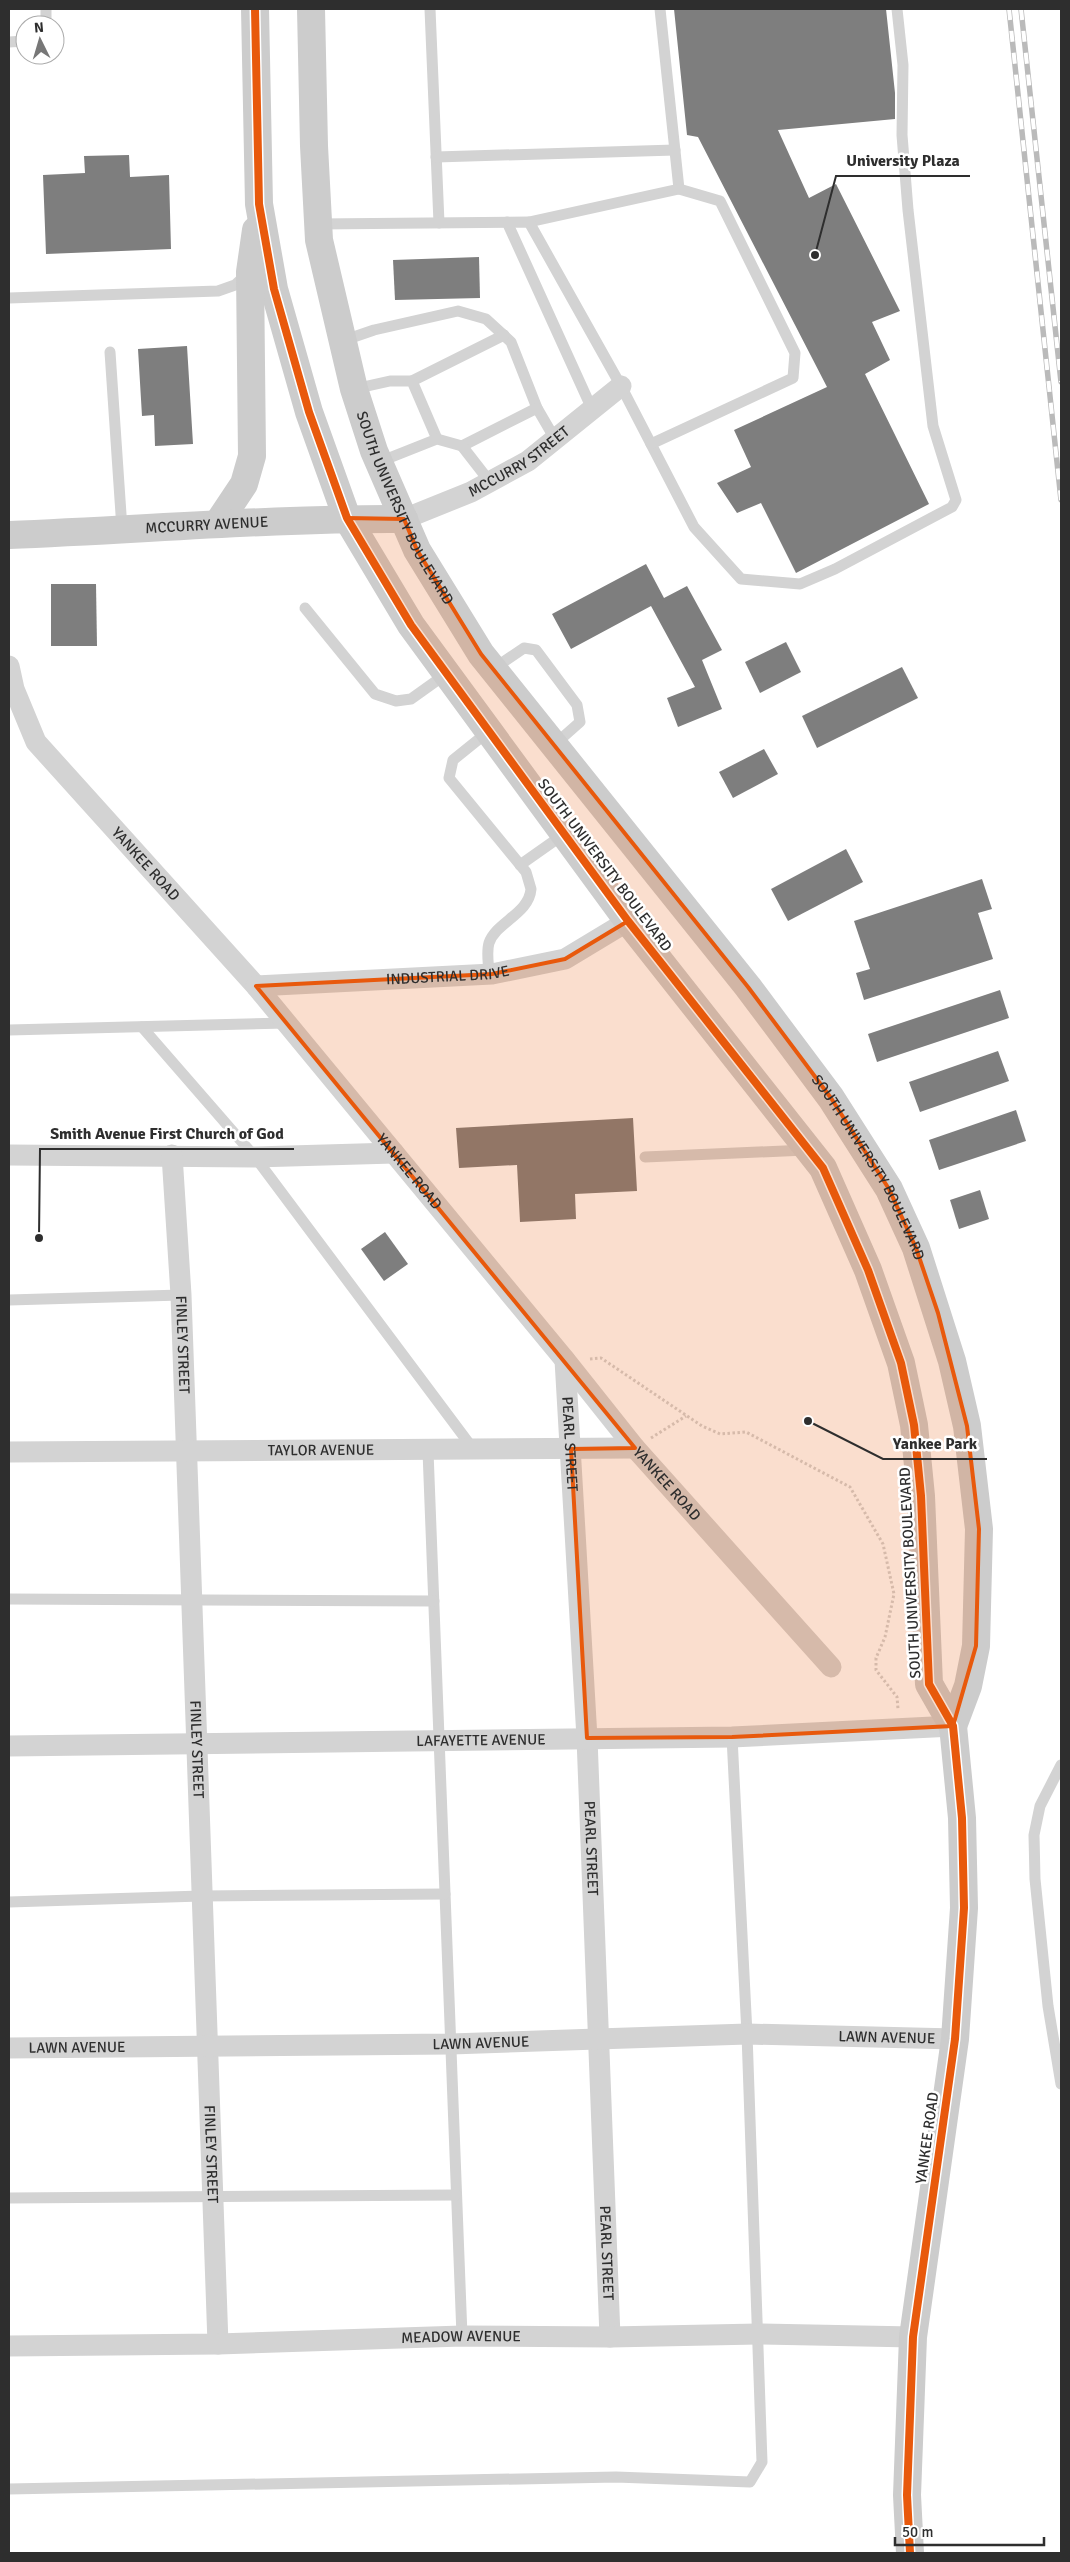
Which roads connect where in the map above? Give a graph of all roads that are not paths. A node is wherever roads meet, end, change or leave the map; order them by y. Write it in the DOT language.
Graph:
graph roads {
  1 [pos="255,9"];
  2 [pos="311,9"];
  3 [pos="430,9"];
  4 [pos="660,9"];
  5 [pos="897,9"];
  6 [pos="675,150"];
  7 [pos="436,157"];
  8 [pos="679,189"];
  9 [pos="259,204"];
  10 [pos="507,222"];
  11 [pos="529,222"];
  12 [pos="439,223"];
  13 [pos="318,224"];
  14 [pos="250,272"];
  15 [pos="9,298"];
  16 [pos="504,335"];
  17 [pos="342,341"];
  18 [pos="110,352"];
  19 [pos="412,381"];
  20 [pos="621,386"];
  21 [pos="354,389"];
  22 [pos="537,408"];
  23 [pos="592,409"];
  24 [pos="437,439"];
  25 [pos="555,439"];
  26 [pos="651,444"];
  27 [pos="462,446"];
  28 [pos="379,462"];
  29 [pos="490,482"];
  30 [pos="347,518"];
  31 [pos="404,519"];
  32 [pos="218,523"];
  33 [pos="122,531"];
  34 [pos="9,535"];
  35 [pos="305,608"];
  36 [pos="9,666"];
  37 [pos="493,669"];
  38 [pos="446,674"];
  39 [pos="488,731"];
  40 [pos="553,746"];
  41 [pos="564,834"];
  42 [pos="520,864"];
  43 [pos="628,921"];
  44 [pos="489,974"];
  45 [pos="256,986"];
  46 [pos="286,1023"];
  47 [pos="142,1027"];
  48 [pos="9,1030"];
  49 [pos="810,1150"];
  50 [pos="394,1153"];
  51 [pos="9,1155"];
  52 [pos="172,1155"];
  53 [pos="255,1157"];
  54 [pos="645,1157"];
  55 [pos="182,1295"];
  56 [pos="9,1300"];
  57 [pos="565,1360"];
  58 [pos="635,1448"];
  59 [pos="186,1450"];
  60 [pos="571,1450"];
  61 [pos="428,1451"];
  62 [pos="475,1451"];
  63 [pos="9,1452"];
  64 [pos="9,1599"];
  65 [pos="191,1599"];
  66 [pos="434,1601"];
  67 [pos="831,1667"];
  68 [pos="953,1726"];
  69 [pos="732,1737"];
  70 [pos="587,1738"];
  71 [pos="439,1740"];
  72 [pos="196,1745"];
  73 [pos="9,1746"];
  74 [pos="1061,1765"];
  75 [pos="445,1894"];
  76 [pos="201,1896"];
  77 [pos="9,1902"];
  78 [pos="747,2034"];
  79 [pos="599,2039"];
  80 [pos="955,2039"];
  81 [pos="451,2044"];
  82 [pos="207,2047"];
  83 [pos="9,2048"];
  84 [pos="1061,2084"];
  85 [pos="212,2196"];
  86 [pos="456,2196"];
  87 [pos="9,2198"];
  88 [pos="758,2334"];
  89 [pos="462,2336"];
  90 [pos="610,2337"];
  91 [pos="913,2337"];
  92 [pos="218,2344"];
  93 [pos="9,2346"];
  94 [pos="9,2490"];
  95 [pos="910,2553"];
  1 -- 9 [label="street, SOUTH UNIVERSITY BOULEVARD"];
  2 -- 13 [label="street, SOUTH UNIVERSITY BOULEVARD"];
  3 -- 7 [label="lane"];
  4 -- 6 [label="lane"];
  5 -- 26 [label="lane"];
  6 -- 7 [label="lane"];
  6 -- 8 [label="lane"];
  7 -- 12 [label="lane"];
  8 -- 11 [label="lane"];
  8 -- 26 [label="lane"];
  9 -- 14 [label="street"];
  9 -- 30 [label="street, SOUTH UNIVERSITY BOULEVARD"];
  10 -- 11 [label="lane"];
  10 -- 12 [label="lane"];
  10 -- 23 [label="lane"];
  11 -- 20 [label="lane"];
  12 -- 13 [label="lane"];
  13 -- 17 [label="street, SOUTH UNIVERSITY BOULEVARD"];
  14 -- 15 [label="lane"];
  14 -- 32 [label="street"];
  16 -- 17 [label="lane"];
  16 -- 19 [label="lane"];
  16 -- 22 [label="lane"];
  17 -- 21 [label="street, SOUTH UNIVERSITY BOULEVARD"];
  18 -- 33 [label="lane"];
  19 -- 21 [label="lane"];
  19 -- 24 [label="lane"];
  20 -- 23 [label="street, MCCURRY STREET"];
  20 -- 26 [label="lane"];
  21 -- 28 [label="street, SOUTH UNIVERSITY BOULEVARD"];
  22 -- 25 [label="lane"];
  22 -- 27 [label="lane"];
  23 -- 25 [label="street, MCCURRY STREET"];
  24 -- 27 [label="lane"];
  24 -- 28 [label="lane"];
  25 -- 29 [label="street, MCCURRY STREET"];
  27 -- 29 [label="lane"];
  28 -- 31 [label="street, SOUTH UNIVERSITY BOULEVARD"];
  29 -- 31 [label="street, MCCURRY STREET"];
  30 -- 31 [label="street, MCCURRY AVENUE"];
  30 -- 32 [label="street, MCCURRY AVENUE"];
  30 -- 38 [label="street, SOUTH UNIVERSITY BOULEVARD"];
  31 -- 37 [label="street, SOUTH UNIVERSITY BOULEVARD"];
  32 -- 33 [label="street, MCCURRY AVENUE"];
  33 -- 34 [label="street, MCCURRY AVENUE"];
  35 -- 38 [label="lane"];
  36 -- 45 [label="street, YANKEE ROAD"];
  37 -- 40 [label="street, SOUTH UNIVERSITY BOULEVARD"];
  37 -- 40 [label="lane"];
  38 -- 39 [label="street, SOUTH UNIVERSITY BOULEVARD"];
  39 -- 41 [label="street, SOUTH UNIVERSITY BOULEVARD"];
  39 -- 42 [label="lane"];
  40 -- 68 [label="street, SOUTH UNIVERSITY BOULEVARD"];
  41 -- 42 [label="lane"];
  41 -- 43 [label="street, SOUTH UNIVERSITY BOULEVARD"];
  42 -- 44 [label="lane"];
  43 -- 44 [label="street, INDUSTRIAL DRIVE"];
  43 -- 49 [label="street, SOUTH UNIVERSITY BOULEVARD"];
  44 -- 45 [label="street, INDUSTRIAL DRIVE"];
  45 -- 46 [label="street, YANKEE ROAD"];
  46 -- 47 [label="lane"];
  46 -- 50 [label="street, YANKEE ROAD"];
  47 -- 48 [label="lane"];
  47 -- 53 [label="lane"];
  49 -- 54 [label="lane"];
  49 -- 68 [label="street, SOUTH UNIVERSITY BOULEVARD"];
  50 -- 53 [label="street"];
  50 -- 57 [label="street, YANKEE ROAD"];
  51 -- 52 [label="street"];
  52 -- 53 [label="street"];
  52 -- 55 [label="street, FINLEY STREET"];
  53 -- 62 [label="lane"];
  55 -- 56 [label="lane"];
  55 -- 59 [label="street, FINLEY STREET"];
  57 -- 58 [label="street, YANKEE ROAD"];
  57 -- 60 [label="street, PEARL STREET"];
  58 -- 60 [label="street, TAYLOR AVENUE"];
  58 -- 67 [label="street, YANKEE ROAD"];
  59 -- 61 [label="street, TAYLOR AVENUE"];
  59 -- 63 [label="street, TAYLOR AVENUE"];
  59 -- 65 [label="street, FINLEY STREET"];
  60 -- 62 [label="street, TAYLOR AVENUE"];
  60 -- 70 [label="street, PEARL STREET"];
  61 -- 62 [label="street, TAYLOR AVENUE"];
  61 -- 66 [label="lane"];
  64 -- 65 [label="lane"];
  65 -- 66 [label="lane"];
  65 -- 72 [label="street, FINLEY STREET"];
  66 -- 71 [label="lane"];
  68 -- 69 [label="street, LAFAYETTE AVENUE"];
  68 -- 80 [label="street, YANKEE ROAD"];
  69 -- 70 [label="street, LAFAYETTE AVENUE"];
  69 -- 78 [label="lane"];
  70 -- 71 [label="street, LAFAYETTE AVENUE"];
  70 -- 79 [label="street, PEARL STREET"];
  71 -- 72 [label="street, LAFAYETTE AVENUE"];
  71 -- 75 [label="lane"];
  72 -- 73 [label="street, LAFAYETTE AVENUE"];
  72 -- 76 [label="street, FINLEY STREET"];
  74 -- 84 [label="lane"];
  75 -- 76 [label="lane"];
  75 -- 81 [label="lane"];
  76 -- 77 [label="lane"];
  76 -- 82 [label="street, FINLEY STREET"];
  78 -- 79 [label="street, LAWN AVENUE"];
  78 -- 80 [label="street, LAWN AVENUE"];
  78 -- 88 [label="lane"];
  79 -- 81 [label="street, LAWN AVENUE"];
  79 -- 90 [label="street, PEARL STREET"];
  80 -- 91 [label="street, YANKEE ROAD"];
  81 -- 82 [label="street, LAWN AVENUE"];
  81 -- 86 [label="lane"];
  82 -- 83 [label="street, LAWN AVENUE"];
  82 -- 85 [label="street, FINLEY STREET"];
  85 -- 86 [label="lane"];
  85 -- 87 [label="lane"];
  85 -- 92 [label="street, FINLEY STREET"];
  86 -- 89 [label="lane"];
  88 -- 90 [label="street, MEADOW AVENUE"];
  88 -- 91 [label="street, MEADOW AVENUE"];
  88 -- 94 [label="lane"];
  89 -- 90 [label="street, MEADOW AVENUE"];
  89 -- 92 [label="street, MEADOW AVENUE"];
  91 -- 95 [label="street, YANKEE ROAD"];
  92 -- 93 [label="street, MEADOW AVENUE"];
}
